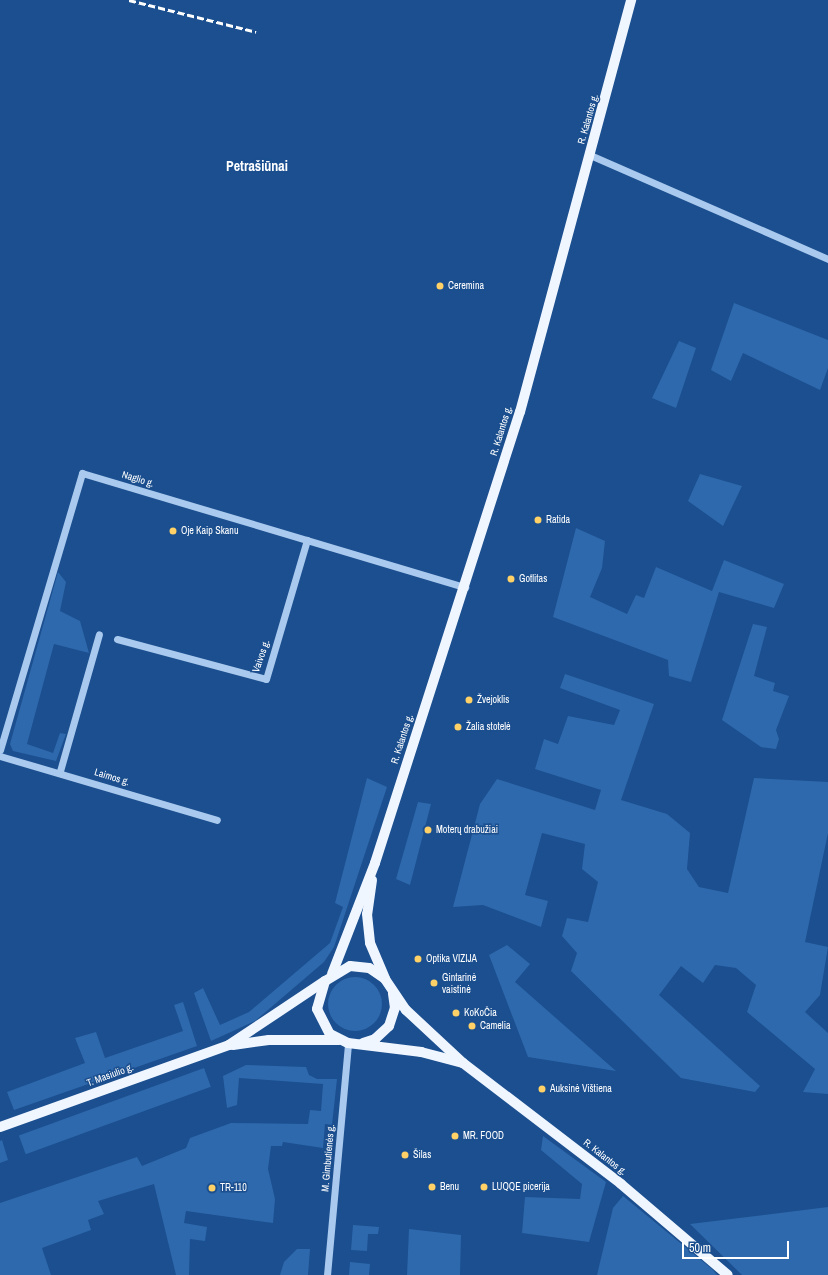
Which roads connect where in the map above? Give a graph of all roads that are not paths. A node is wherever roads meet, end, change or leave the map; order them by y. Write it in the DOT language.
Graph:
graph roads {
  1 [pos="630,0"];
  2 [pos="590,155"];
  3 [pos="828,259"];
  4 [pos="307,540"];
  5 [pos="465,587"];
  6 [pos="99,634"];
  7 [pos="117,639"];
  8 [pos="0,750"];
  9 [pos="0,756"];
  10 [pos="60,771"];
  11 [pos="217,820"];
  12 [pos="375,863"];
  13 [pos="328,978"];
  14 [pos="385,979"];
  15 [pos="391,989"];
  16 [pos="348,1042"];
  17 [pos="229,1045"];
  18 [pos="463,1063"];
  19 [pos="0,1127"];
  20 [pos="327,1275"];
  21 [pos="728,1275"];
  1 -- 2 [label="main road, R. Kalantos g."];
  2 -- 3 [label="street"];
  2 -- 5 [label="main road, R. Kalantos g."];
  4 -- 5 [label="street, Naglio g."];
  4 -- 7 [label="street, Vaivos g."];
  4 -- 8 [label="street, Naglio g."];
  5 -- 12 [label="main road, R. Kalantos g."];
  6 -- 10 [label="street"];
  9 -- 10 [label="street, Laimos g."];
  10 -- 11 [label="street, Laimos g."];
  12 -- 13 [label="main road, R. Kalantos g."];
  12 -- 14 [label="main road, R. Kalantos g."];
  13 -- 14 [label="main road"];
  13 -- 16 [label="main road, R. Kalantos g."];
  13 -- 17 [label="main road, T. Masiulio g."];
  14 -- 15 [label="main road, R. Kalantos g."];
  15 -- 16 [label="main road, R. Kalantos g."];
  15 -- 18 [label="main road, R. Kalantos g."];
  16 -- 17 [label="main road, T. Masiulio g."];
  16 -- 18 [label="main road, R. Kalantos g."];
  16 -- 20 [label="street, M. Gimbutienės g."];
  17 -- 19 [label="main road, T. Masiulio g."];
  18 -- 21 [label="main road, R. Kalantos g."];
}
